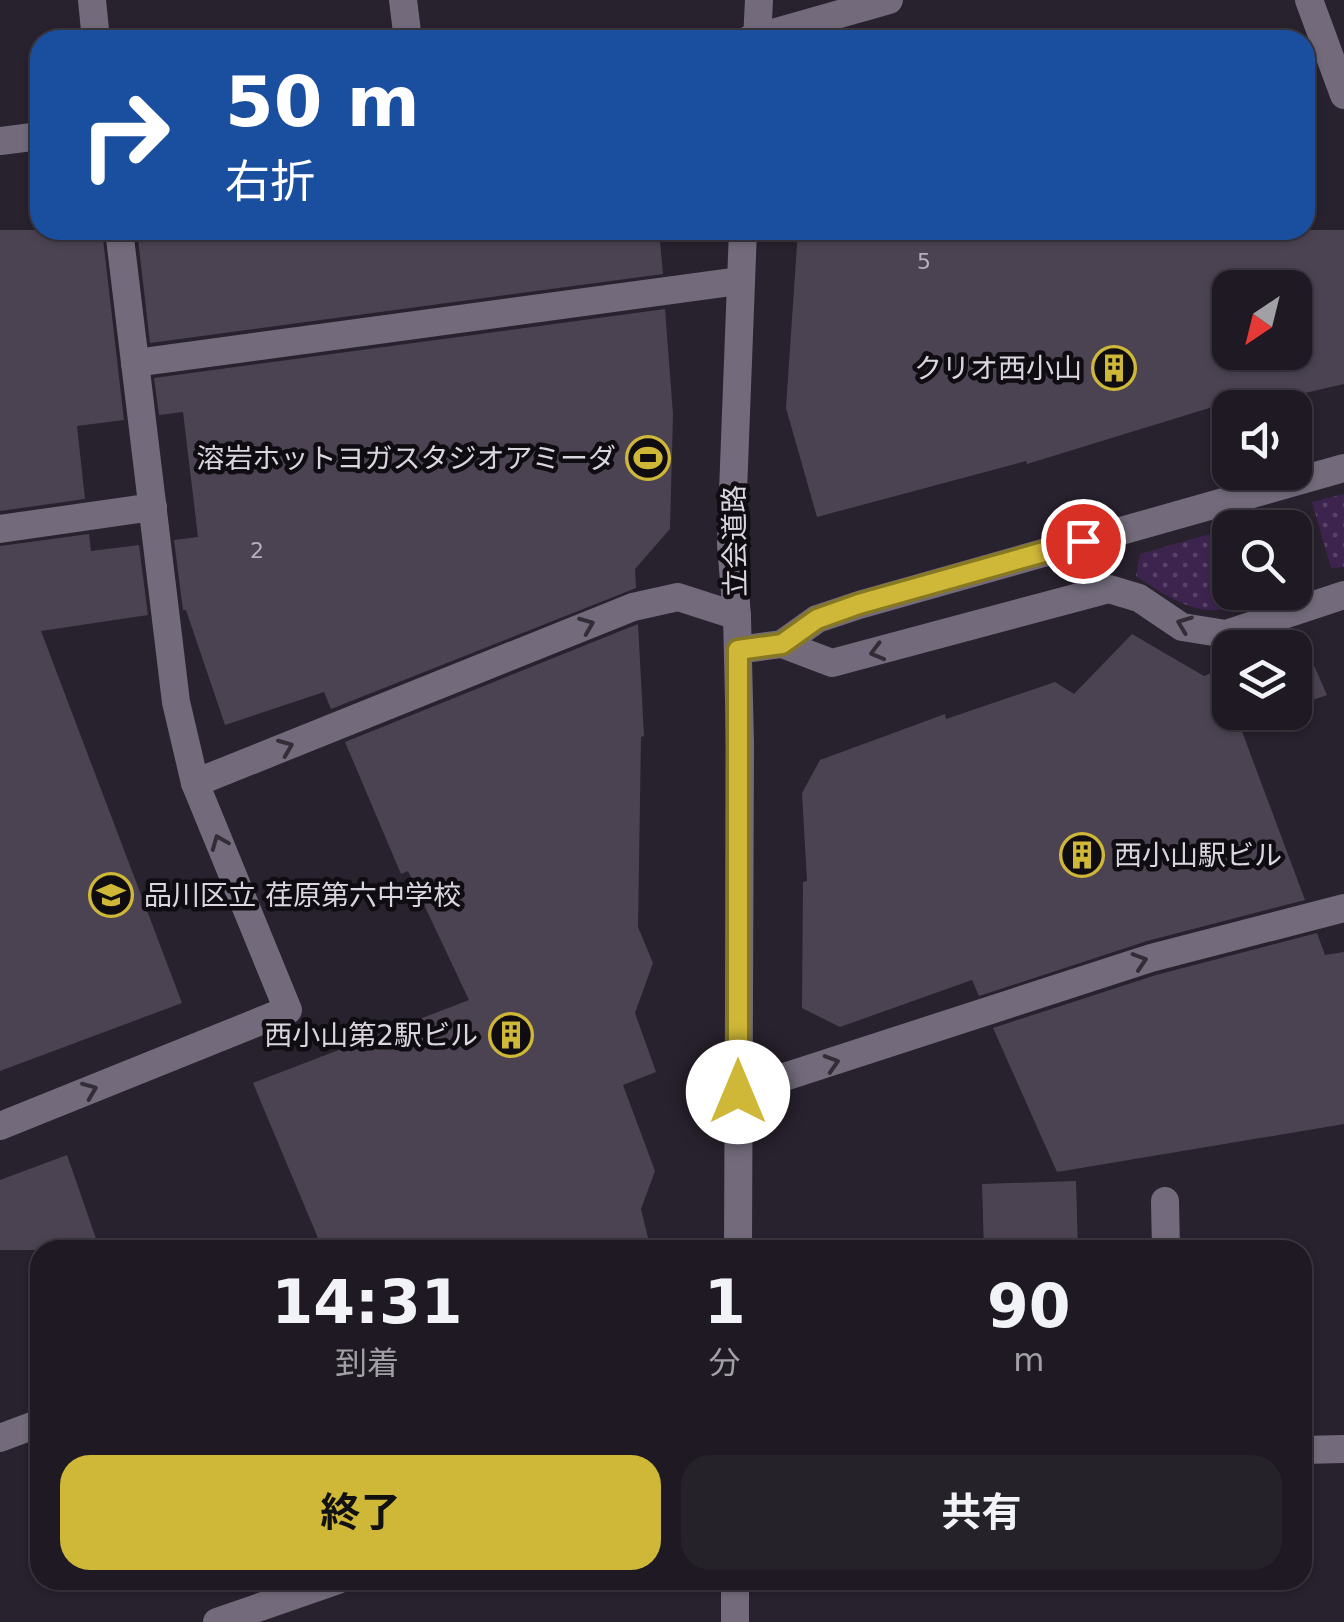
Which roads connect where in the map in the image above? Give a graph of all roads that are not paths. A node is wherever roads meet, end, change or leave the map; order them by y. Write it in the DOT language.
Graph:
graph roads {
  1 [pos="92,0"];
  2 [pos="403,0"];
  3 [pos="758,0"];
  4 [pos="890,0"];
  5 [pos="1309,0"];
  6 [pos="95,30"];
  7 [pos="407,30"];
  8 [pos="755,30"];
  9 [pos="781,30"];
  10 [pos="1344,95"];
  11 [pos="30,137"];
  12 [pos="0,141"];
  13 [pos="120,240"];
  14 [pos="742,240"];
  15 [pos="739,281"];
  16 [pos="134,363"];
  17 [pos="1344,468"];
  18 [pos="153,507"];
  19 [pos="0,529"];
  20 [pos="1344,595"];
  21 [pos="737,616"];
  22 [pos="782,644"];
  23 [pos="738,650"];
  24 [pos="195,783"];
  25 [pos="1344,908"];
  26 [pos="738,1092"];
  27 [pos="0,1126"];
  28 [pos="1165,1201"];
  29 [pos="738,1240"];
  30 [pos="1166,1240"];
  31 [pos="30,1427"];
  32 [pos="0,1438"];
  33 [pos="1344,1449"];
  34 [pos="1312,1450"];
  35 [pos="309,1590"];
  36 [pos="736,1590"];
  37 [pos="217,1622"];
  38 [pos="734,1622"];
  1 -- 6 [label="street"];
  2 -- 7 [label="street"];
  3 -- 8 [label="street"];
  4 -- 9 [label="street"];
  5 -- 10 [label="street"];
  11 -- 12 [label="street"];
  13 -- 16 [label="street"];
  14 -- 15 [label="street, 立会道路"];
  15 -- 16 [label="street"];
  15 -- 21 [label="street, 立会道路"];
  16 -- 18 [label="street"];
  17 -- 22 [label="street"];
  18 -- 19 [label="street"];
  18 -- 24 [label="street"];
  20 -- 22 [label="street, one-way"];
  21 -- 23 [label="street, 立会道路"];
  24 -- 21 [label="street, one-way"];
  22 -- 23 [label="street"];
  23 -- 26 [label="street, 立会道路"];
  27 -- 24 [label="street, one-way"];
  26 -- 25 [label="street, one-way"];
  26 -- 29 [label="street, 立会道路"];
  28 -- 30 [label="street"];
  31 -- 32 [label="street"];
  33 -- 34 [label="street"];
  35 -- 37 [label="street"];
  36 -- 38 [label="street"];
}
